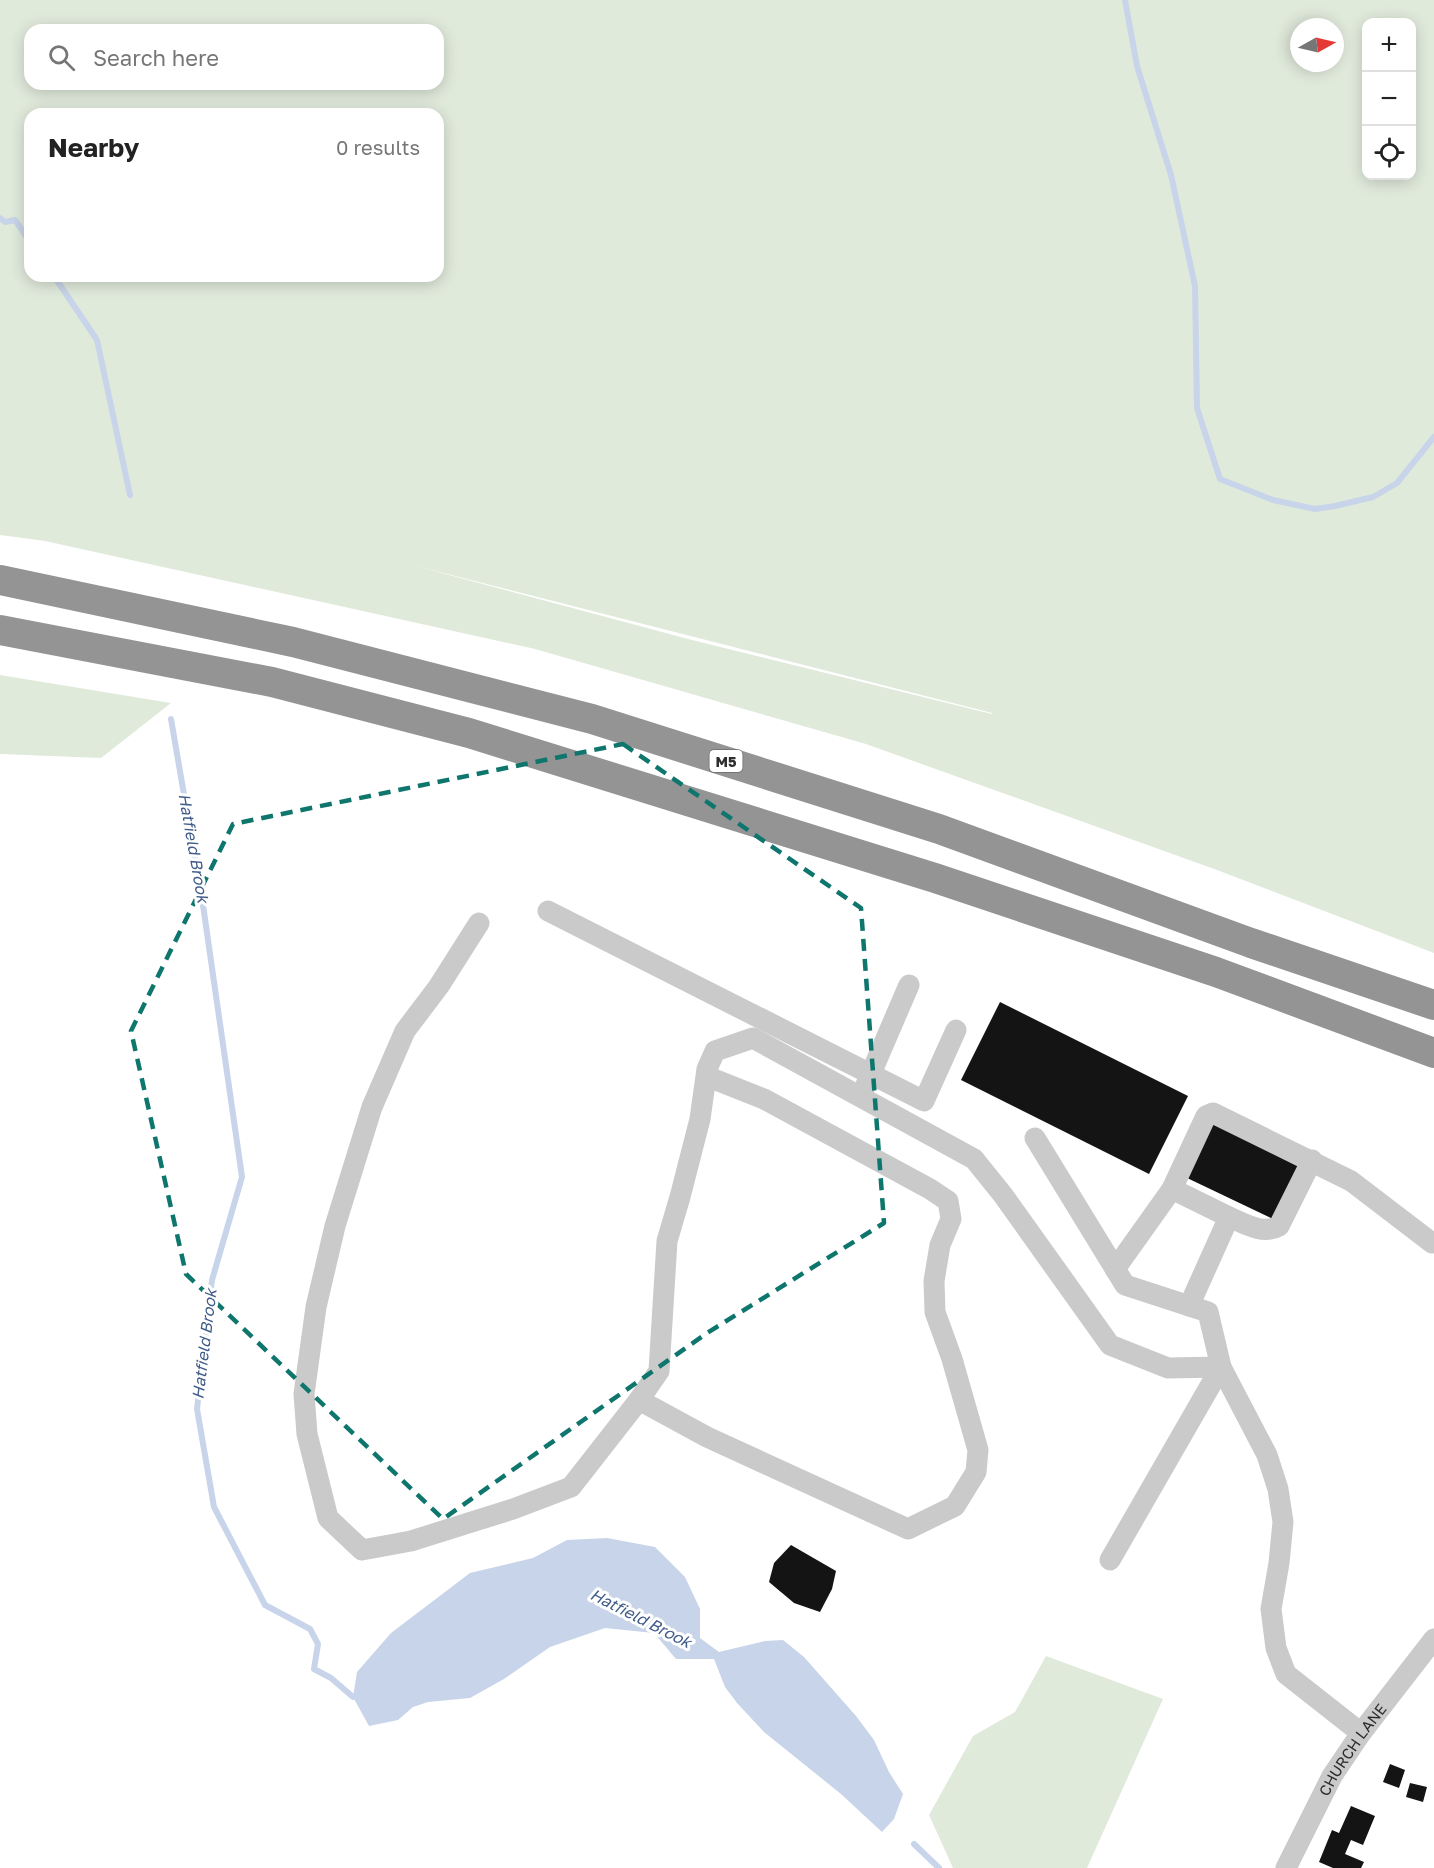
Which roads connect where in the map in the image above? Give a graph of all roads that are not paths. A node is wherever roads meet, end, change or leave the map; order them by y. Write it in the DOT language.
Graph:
graph roads {
  1 [pos="0,580"];
  2 [pos="0,630"];
  3 [pos="548,911"];
  4 [pos="479,923"];
  5 [pos="909,985"];
  6 [pos="1434,1005"];
  7 [pos="956,1030"];
  8 [pos="1434,1053"];
  9 [pos="871,1074"];
  10 [pos="706,1076"];
  11 [pos="861,1097"];
  12 [pos="1035,1138"];
  13 [pos="1312,1160"];
  14 [pos="1172,1189"];
  15 [pos="1229,1217"];
  16 [pos="1432,1243"];
  17 [pos="1115,1269"];
  18 [pos="1189,1306"];
  19 [pos="1221,1367"];
  20 [pos="639,1400"];
  21 [pos="1110,1560"];
  22 [pos="1434,1639"];
  23 [pos="1360,1733"];
  24 [pos="1286,1868"];
  1 -- 6 [label="highway, M5"];
  2 -- 8 [label="highway"];
  3 -- 9 [label="street"];
  4 -- 20 [label="street"];
  5 -- 9 [label="street"];
  7 -- 9 [label="street"];
  9 -- 11 [label="street"];
  10 -- 11 [label="street"];
  10 -- 20 [label="street"];
  10 -- 20 [label="street"];
  11 -- 19 [label="street"];
  12 -- 17 [label="street"];
  13 -- 14 [label="street"];
  13 -- 15 [label="street"];
  13 -- 16 [label="street"];
  14 -- 15 [label="street"];
  14 -- 17 [label="street"];
  15 -- 18 [label="street"];
  17 -- 18 [label="street"];
  18 -- 19 [label="street"];
  19 -- 21 [label="street"];
  19 -- 23 [label="street"];
  22 -- 23 [label="street, CHURCH LANE"];
  23 -- 24 [label="street, CHURCH LANE"];
}
